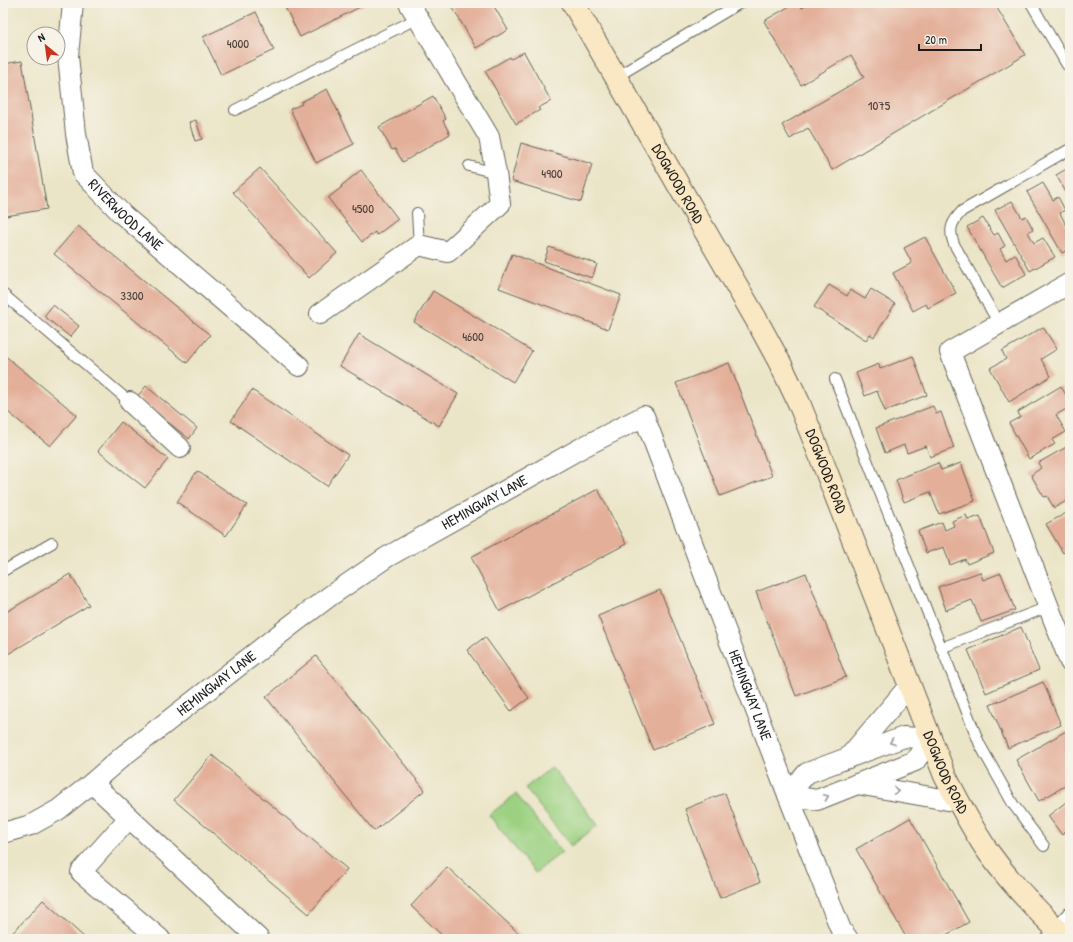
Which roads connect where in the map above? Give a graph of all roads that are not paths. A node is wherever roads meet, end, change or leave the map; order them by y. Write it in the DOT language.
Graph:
graph roads {
  1 [pos="73,3"];
  2 [pos="573,3"];
  3 [pos="740,3"];
  4 [pos="1031,3"];
  5 [pos="413,10"];
  6 [pos="1067,65"];
  7 [pos="616,78"];
  8 [pos="235,110"];
  9 [pos="1070,149"];
  10 [pos="470,166"];
  11 [pos="496,173"];
  12 [pos="417,213"];
  13 [pos="420,245"];
  14 [pos="1070,283"];
  15 [pos="3,294"];
  16 [pos="320,314"];
  17 [pos="1000,324"];
  18 [pos="299,366"];
  19 [pos="835,379"];
  20 [pos="130,402"];
  21 [pos="180,448"];
  22 [pos="52,543"];
  23 [pos="3,571"];
  24 [pos="1048,608"];
  25 [pos="941,648"];
  26 [pos="1069,659"];
  27 [pos="909,686"];
  28 [pos="930,739"];
  29 [pos="848,758"];
  30 [pos="92,783"];
  31 [pos="857,784"];
  32 [pos="788,795"];
  33 [pos="959,802"];
  34 [pos="129,818"];
  35 [pos="3,833"];
  36 [pos="1044,846"];
  37 [pos="1062,932"];
  38 [pos="160,939"];
  39 [pos="259,939"];
  40 [pos="848,939"];
  1 -- 18 [label="street, RIVERWOOD LANE"];
  2 -- 7 [label="street, DOGWOOD ROAD"];
  3 -- 7 [label="lane"];
  4 -- 6 [label="lane"];
  5 -- 8 [label="lane"];
  5 -- 11 [label="street"];
  7 -- 27 [label="street, DOGWOOD ROAD"];
  9 -- 17 [label="lane"];
  10 -- 11 [label="lane"];
  11 -- 13 [label="street"];
  12 -- 13 [label="lane"];
  13 -- 16 [label="street"];
  14 -- 17 [label="street"];
  15 -- 20 [label="lane"];
  17 -- 24 [label="street"];
  19 -- 25 [label="lane"];
  20 -- 21 [label="street"];
  22 -- 23 [label="lane"];
  24 -- 25 [label="lane"];
  24 -- 26 [label="street"];
  25 -- 36 [label="lane"];
  27 -- 28 [label="street, DOGWOOD ROAD"];
  27 -- 29 [label="street"];
  28 -- 29 [label="street, one-way"];
  28 -- 31 [label="street"];
  28 -- 33 [label="street, DOGWOOD ROAD"];
  29 -- 32 [label="street"];
  30 -- 32 [label="street, HEMINGWAY LANE"];
  30 -- 34 [label="street"];
  30 -- 35 [label="street, HEMINGWAY LANE"];
  32 -- 31 [label="street, one-way"];
  31 -- 33 [label="street, one-way"];
  32 -- 40 [label="street, HEMINGWAY LANE"];
  33 -- 37 [label="street, DOGWOOD ROAD"];
  34 -- 38 [label="street"];
  34 -- 39 [label="street"];
}
